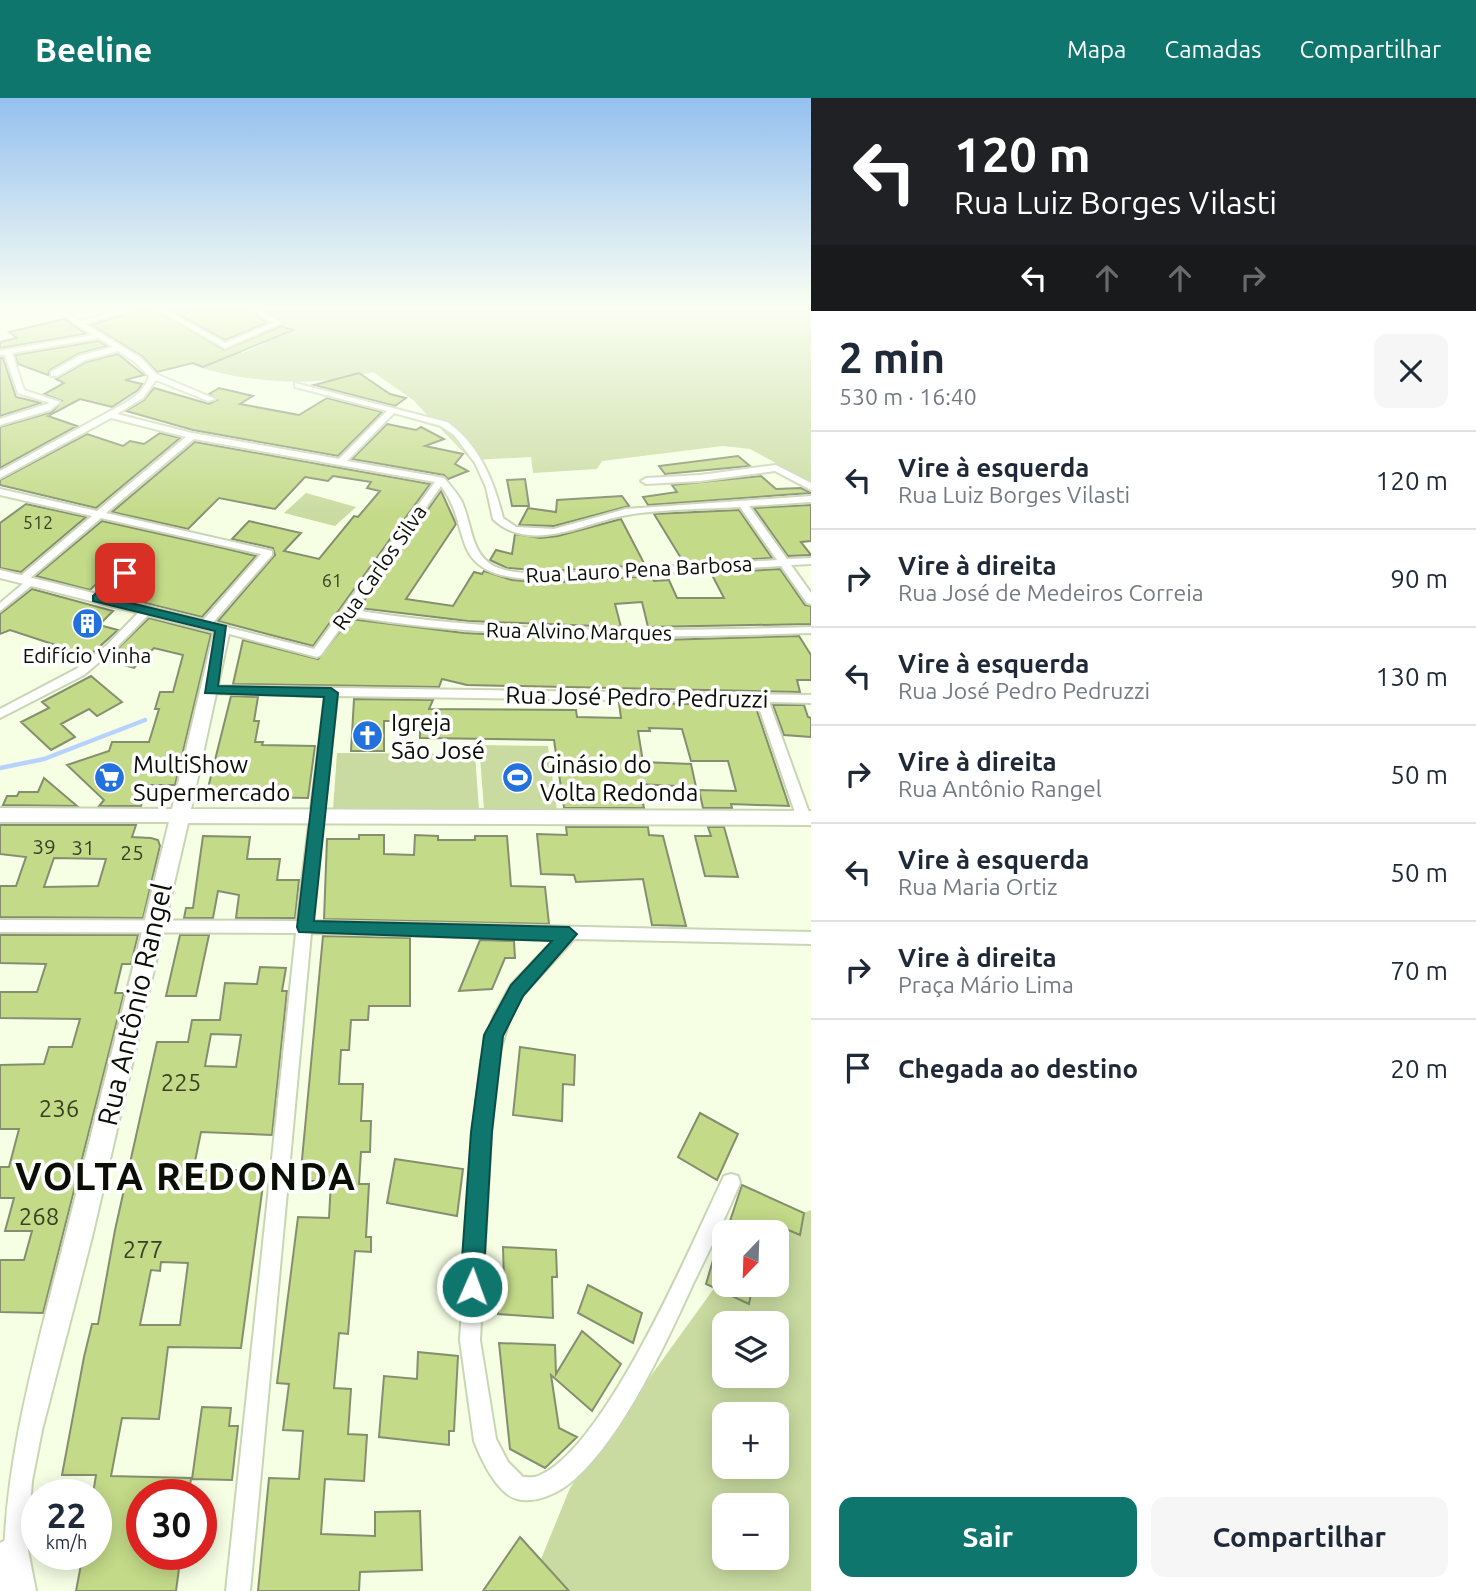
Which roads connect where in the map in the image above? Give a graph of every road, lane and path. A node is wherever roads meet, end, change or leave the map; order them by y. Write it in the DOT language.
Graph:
graph roads {
  1 [pos="15,379"];
  2 [pos="152,379"];
  3 [pos="160,379"];
  4 [pos="299,385"];
  5 [pos="211,398"];
  6 [pos="392,411"];
  7 [pos="111,415"];
  8 [pos="0,422"];
  9 [pos="192,436"];
  10 [pos="342,461"];
  11 [pos="0,475"];
  12 [pos="441,480"];
  13 [pos="646,481"];
  14 [pos="811,487"];
  15 [pos="0,492"];
  16 [pos="811,499"];
  17 [pos="743,504"];
  18 [pos="98,514"];
  19 [pos="811,561"];
  20 [pos="784,562"];
  21 [pos="125,573"];
  22 [pos="0,574"];
  23 [pos="27,581"];
  24 [pos="97,598"];
  25 [pos="811,601"];
  26 [pos="0,608"];
  27 [pos="147,610"];
  28 [pos="348,611"];
  29 [pos="214,627"];
  30 [pos="811,630"];
  31 [pos="210,690"];
  32 [pos="331,693"];
  33 [pos="762,699"];
  34 [pos="811,699"];
  35 [pos="0,714"];
  36 [pos="0,815"];
  37 [pos="179,817"];
  38 [pos="315,818"];
  39 [pos="807,818"];
  40 [pos="0,926"];
  41 [pos="153,926"];
  42 [pos="305,927"];
  43 [pos="569,934"];
  44 [pos="811,937"];
  45 [pos="731,1183"];
  46 [pos="10,1545"];
  47 [pos="0,1583"];
  48 [pos="20,1591"];
  49 [pos="238,1591"];
  1 -- 8 [label="street"];
  2 -- 7 [label="street"];
  3 -- 5 [label="street"];
  4 -- 6 [label="street"];
  6 -- 10 [label="street"];
  6 -- 17 [label="street"];
  7 -- 9 [label="street"];
  7 -- 11 [label="street"];
  9 -- 10 [label="street"];
  9 -- 18 [label="street"];
  10 -- 12 [label="street"];
  12 -- 20 [label="street, Rua Lauro Pena Barbosa"];
  12 -- 28 [label="street, Rua Carlos Silva"];
  13 -- 14 [label="street"];
  15 -- 18 [label="street"];
  16 -- 17 [label="street"];
  17 -- 20 [label="street"];
  18 -- 23 [label="street"];
  18 -- 29 [label="street"];
  19 -- 20 [label="street, Rua Lauro Pena Barbosa"];
  20 -- 25 [label="street"];
  21 -- 24 [label="street"];
  22 -- 23 [label="main road"];
  23 -- 24 [label="main road"];
  23 -- 26 [label="street"];
  24 -- 27 [label="main road"];
  27 -- 29 [label="main road"];
  27 -- 35 [label="street"];
  28 -- 29 [label="street, Rua Carlos Silva"];
  28 -- 30 [label="street, Rua Alvino Marques"];
  29 -- 31 [label="main road, Rua Antônio Rangel"];
  31 -- 32 [label="street, Rua José Pedro Pedruzzi"];
  31 -- 37 [label="main road, Rua Antônio Rangel"];
  32 -- 33 [label="street, Rua José Pedro Pedruzzi"];
  32 -- 38 [label="street"];
  33 -- 34 [label="street, Rua José Pedro Pedruzzi"];
  33 -- 39 [label="street"];
  36 -- 37 [label="main road"];
  37 -- 38 [label="main road"];
  37 -- 41 [label="main road, Rua Antônio Rangel"];
  38 -- 39 [label="main road"];
  38 -- 42 [label="street"];
  40 -- 41 [label="street"];
  41 -- 42 [label="street"];
  41 -- 46 [label="main road, Rua Antônio Rangel"];
  42 -- 43 [label="street"];
  42 -- 49 [label="street"];
  43 -- 44 [label="street"];
  43 -- 45 [label="street"];
  46 -- 47 [label="street, Rua Antônio Rangel"];
  46 -- 48 [label="main road"];
}
